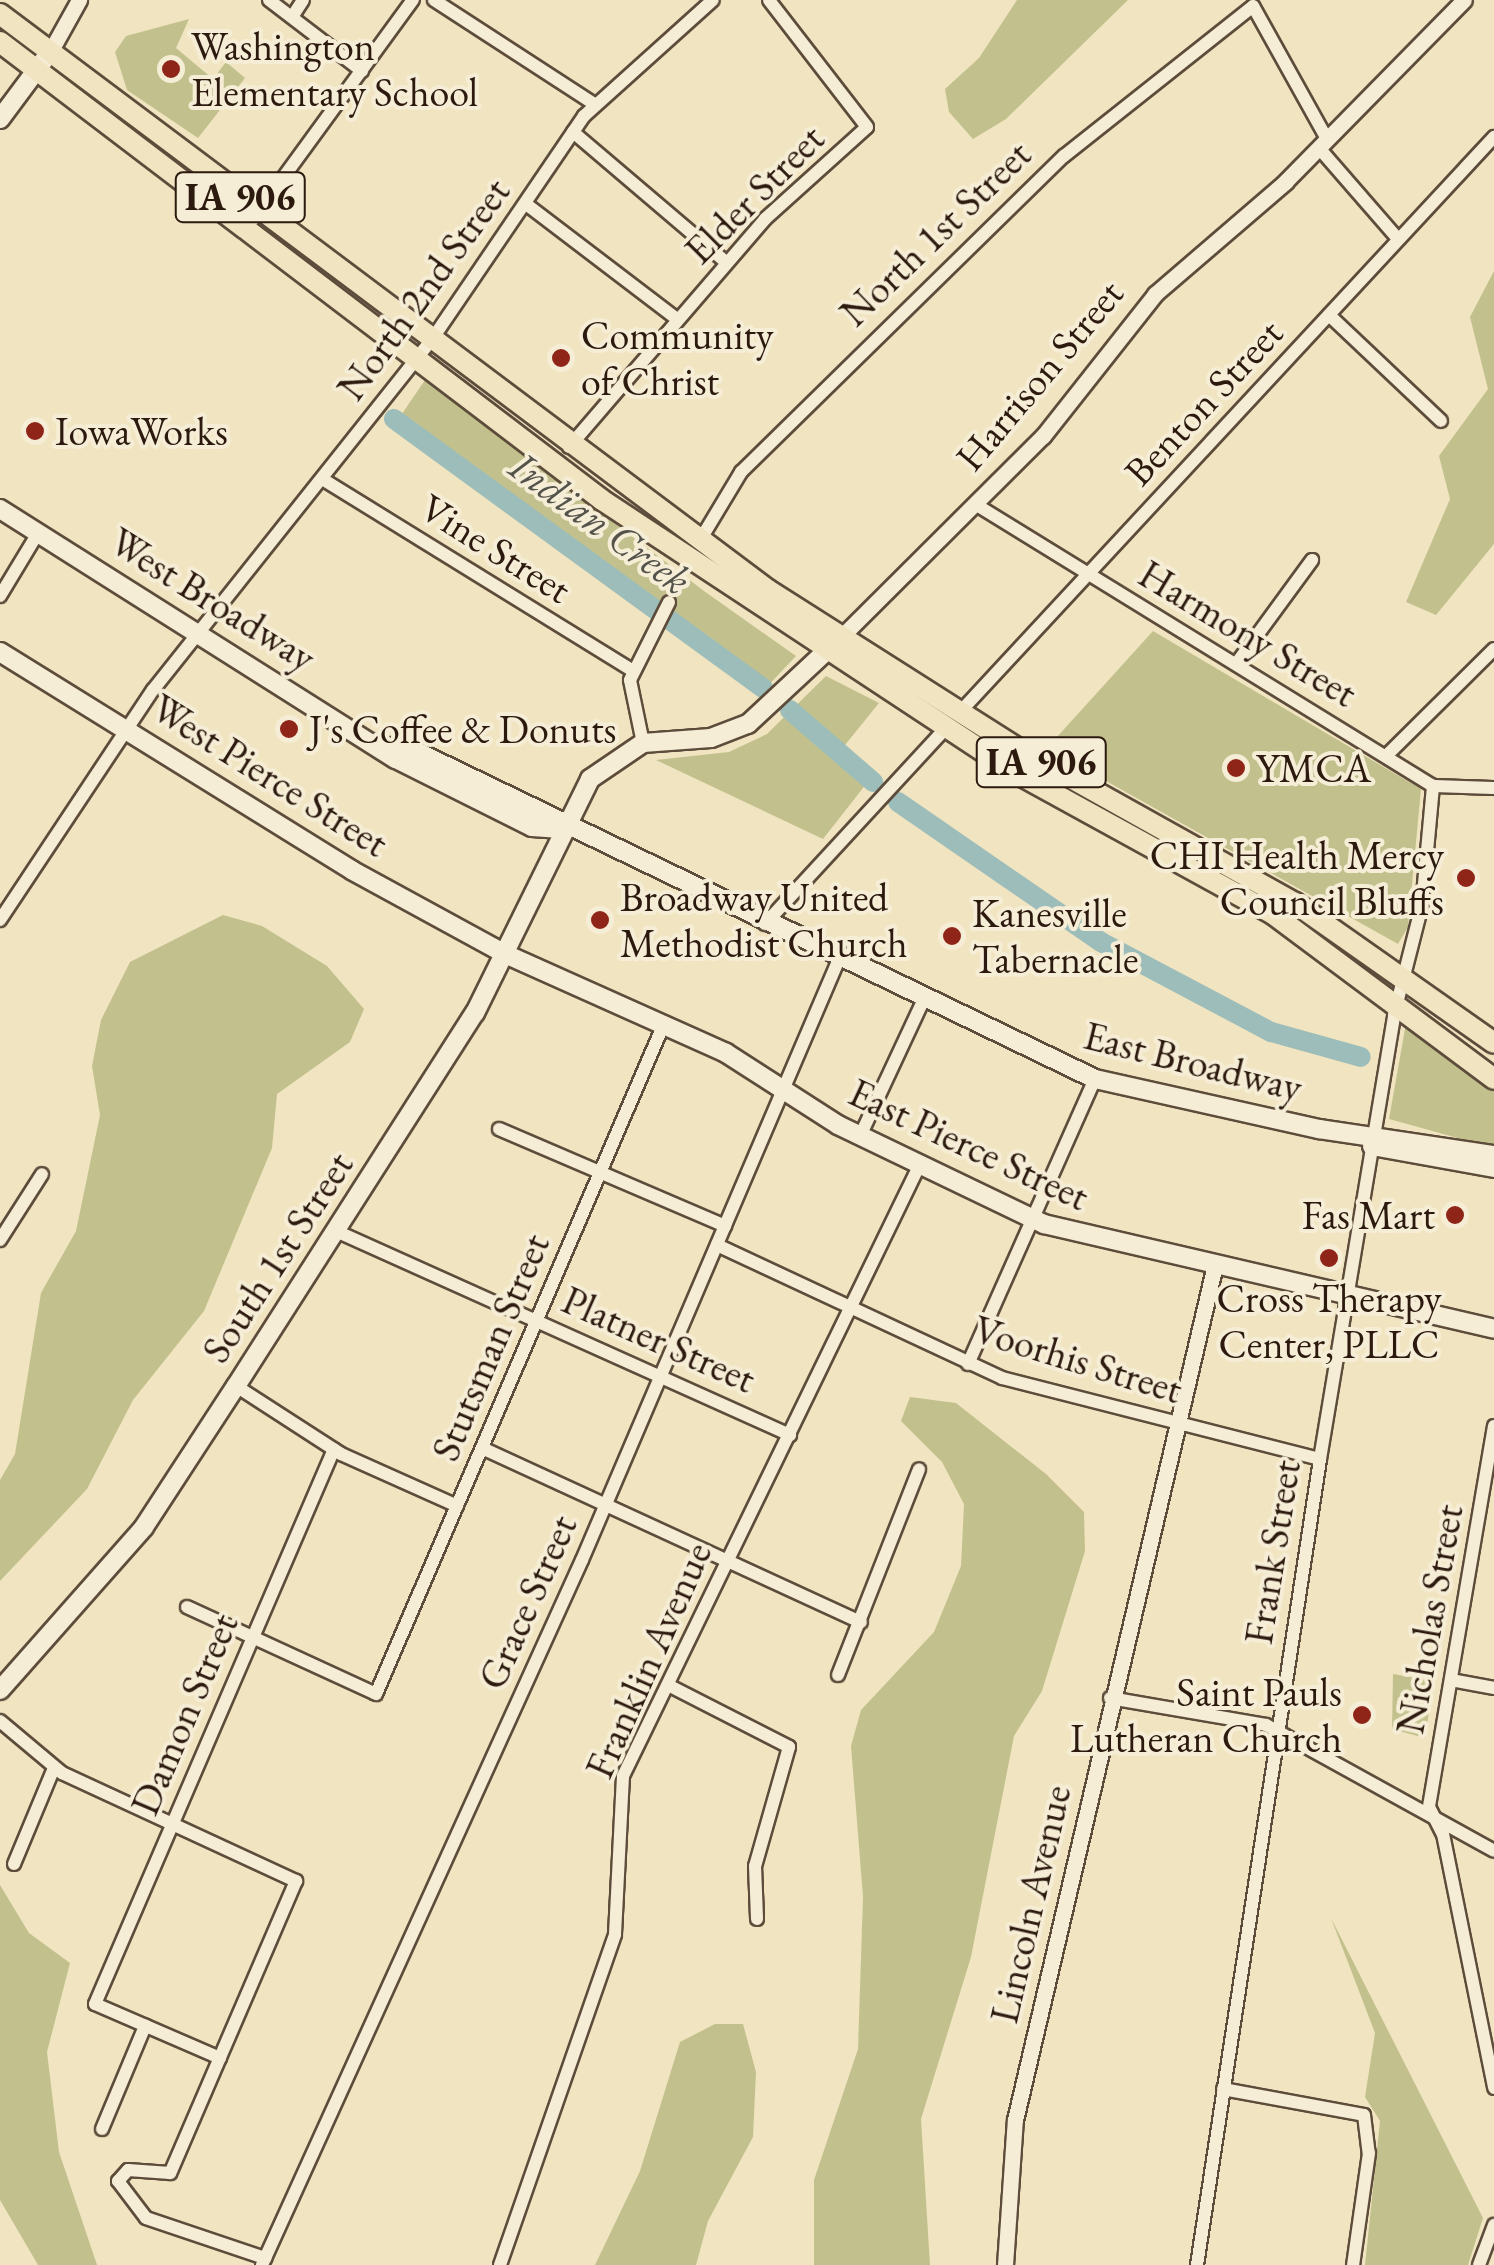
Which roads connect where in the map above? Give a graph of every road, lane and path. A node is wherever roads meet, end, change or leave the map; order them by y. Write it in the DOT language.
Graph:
graph roads {
  1 [pos="79,0"];
  2 [pos="269,0"];
  3 [pos="303,0"];
  4 [pos="413,0"];
  5 [pos="434,0"];
  6 [pos="713,0"];
  7 [pos="769,0"];
  8 [pos="1464,0"];
  9 [pos="0,14"];
  10 [pos="292,17"];
  11 [pos="0,42"];
  12 [pos="50,52"];
  13 [pos="36,70"];
  14 [pos="362,71"];
  15 [pos="594,104"];
  16 [pos="0,118"];
  17 [pos="573,132"];
  18 [pos="1494,136"];
  19 [pos="1323,144"];
  20 [pos="526,204"];
  21 [pos="259,211"];
  22 [pos="245,230"];
  23 [pos="1398,240"];
  24 [pos="727,263"];
  25 [pos="1329,315"];
  26 [pos="678,320"];
  27 [pos="431,342"];
  28 [pos="416,358"];
  29 [pos="1442,421"];
  30 [pos="569,446"];
  31 [pos="324,480"];
  32 [pos="975,504"];
  33 [pos="0,509"];
  34 [pos="38,533"];
  35 [pos="694,551"];
  36 [pos="1312,560"];
  37 [pos="1088,574"];
  38 [pos="0,596"];
  39 [pos="669,602"];
  40 [pos="202,634"];
  41 [pos="834,645"];
  42 [pos="1494,649"];
  43 [pos="0,652"];
  44 [pos="1236,664"];
  45 [pos="634,671"];
  46 [pos="960,712"];
  47 [pos="127,727"];
  48 [pos="945,729"];
  49 [pos="643,743"];
  50 [pos="1386,756"];
  51 [pos="1434,786"];
  52 [pos="1494,788"];
  53 [pos="1118,815"];
  54 [pos="562,829"];
  55 [pos="0,920"];
  56 [pos="765,924"];
  57 [pos="505,954"];
  58 [pos="840,959"];
  59 [pos="1403,974"];
  60 [pos="924,999"];
  61 [pos="1397,999"];
  62 [pos="663,1026"];
  63 [pos="1494,1042"];
  64 [pos="1096,1078"];
  65 [pos="1494,1079"];
  66 [pos="784,1088"];
  67 [pos="499,1129"];
  68 [pos="861,1134"];
  69 [pos="1373,1141"];
  70 [pos="1494,1155"];
  71 [pos="920,1164"];
  72 [pos="1494,1168"];
  73 [pos="600,1172"];
  74 [pos="42,1174"];
  75 [pos="1032,1219"];
  76 [pos="726,1226"];
  77 [pos="336,1231"];
  78 [pos="0,1240"];
  79 [pos="717,1246"];
  80 [pos="1214,1269"];
  81 [pos="1347,1301"];
  82 [pos="850,1309"];
  83 [pos="537,1319"];
  84 [pos="1494,1329"];
  85 [pos="968,1364"];
  86 [pos="662,1374"];
  87 [pos="236,1386"];
  88 [pos="1175,1422"];
  89 [pos="1494,1426"];
  90 [pos="790,1434"];
  91 [pos="482,1448"];
  92 [pos="334,1449"];
  93 [pos="1320,1459"];
  94 [pos="919,1468"];
  95 [pos="607,1503"];
  96 [pos="457,1506"];
  97 [pos="728,1560"];
  98 [pos="187,1607"];
  99 [pos="861,1622"];
  100 [pos="253,1637"];
  101 [pos="838,1675"];
  102 [pos="1452,1680"];
  103 [pos="668,1685"];
  104 [pos="1494,1688"];
  105 [pos="0,1690"];
  106 [pos="1110,1698"];
  107 [pos="0,1721"];
  108 [pos="1276,1733"];
  109 [pos="54,1768"];
  110 [pos="1436,1820"];
  111 [pos="173,1822"];
  112 [pos="1494,1851"];
  113 [pos="14,1864"];
  114 [pos="758,1919"];
  115 [pos="145,2026"];
  116 [pos="220,2058"];
  117 [pos="1494,2088"];
  118 [pos="1223,2089"];
  119 [pos="102,2129"];
  120 [pos="1494,2225"];
  121 [pos="263,2261"];
  122 [pos="500,2265"];
  123 [pos="1006,2265"];
  124 [pos="1197,2265"];
  125 [pos="1354,2265"];
  126 [pos="1479,2265"];
  1 -- 12 [label="street"];
  2 -- 10 [label="street"];
  3 -- 10 [label="street"];
  4 -- 14 [label="street"];
  5 -- 15 [label="street"];
  6 -- 15 [label="street, North 2nd Street"];
  7 -- 24 [label="street, Elder Street"];
  8 -- 19 [label="street, Harrison Street"];
  9 -- 12 [label="main road, IA 906"];
  10 -- 14 [label="street"];
  11 -- 13 [label="main road, IA 906"];
  12 -- 13 [label="main road"];
  12 -- 21 [label="main road, IA 906"];
  13 -- 16 [label="main road"];
  13 -- 22 [label="main road, IA 906"];
  14 -- 21 [label="street"];
  15 -- 17 [label="street, North 2nd Street"];
  17 -- 20 [label="street, North 2nd Street"];
  17 -- 24 [label="street"];
  18 -- 23 [label="street, Benton Street"];
  19 -- 23 [label="street"];
  19 -- 32 [label="street, Harrison Street"];
  19 -- 35 [label="street, North 1st Street"];
  20 -- 26 [label="street"];
  20 -- 27 [label="street, North 2nd Street"];
  21 -- 22 [label="street"];
  21 -- 27 [label="main road, IA 906"];
  22 -- 28 [label="main road, IA 906"];
  23 -- 25 [label="street, Benton Street"];
  24 -- 26 [label="street, Elder Street"];
  25 -- 29 [label="street"];
  25 -- 37 [label="street, Benton Street"];
  26 -- 30 [label="street, Elder Street"];
  27 -- 28 [label="street, North 2nd Street"];
  27 -- 30 [label="main road, IA 906"];
  28 -- 31 [label="street, North 2nd Street"];
  28 -- 35 [label="main road, IA 906"];
  30 -- 35 [label="main road, IA 906"];
  31 -- 40 [label="street, North 2nd Street"];
  31 -- 45 [label="street, Vine Street"];
  32 -- 37 [label="street, Harmony Street"];
  32 -- 41 [label="street, Harrison Street"];
  33 -- 34 [label="main road, West Broadway"];
  34 -- 38 [label="street"];
  34 -- 40 [label="main road, West Broadway"];
  35 -- 41 [label="main road, IA 906"];
  36 -- 44 [label="street"];
  37 -- 44 [label="street, Harmony Street"];
  37 -- 46 [label="street, Benton Street"];
  39 -- 45 [label="street"];
  40 -- 47 [label="street, North 2nd Street"];
  40 -- 54 [label="main road, West Broadway"];
  41 -- 46 [label="main road, IA 906"];
  41 -- 48 [label="main road, IA 906"];
  41 -- 49 [label="main road, Harrison Street"];
  42 -- 50 [label="street"];
  43 -- 47 [label="main road, West Pierce Street"];
  44 -- 50 [label="street, Harmony Street"];
  45 -- 49 [label="street"];
  46 -- 53 [label="main road, IA 906"];
  47 -- 55 [label="street, North 2nd Street"];
  47 -- 57 [label="main road, West Pierce Street"];
  48 -- 53 [label="main road, IA 906"];
  48 -- 56 [label="street"];
  49 -- 54 [label="main road"];
  50 -- 51 [label="street, Harmony Street"];
  51 -- 52 [label="street"];
  51 -- 59 [label="street, Frank Street"];
  53 -- 59 [label="main road, IA 906"];
  53 -- 61 [label="main road, IA 906"];
  54 -- 56 [label="main road, East Broadway"];
  54 -- 57 [label="main road, South 1st Street"];
  56 -- 58 [label="main road, East Broadway"];
  57 -- 62 [label="main road, East Pierce Street"];
  57 -- 77 [label="main road, South 1st Street"];
  58 -- 60 [label="main road, East Broadway"];
  58 -- 66 [label="street, Grace Street"];
  59 -- 61 [label="street, Frank Street"];
  59 -- 63 [label="main road, IA 906"];
  60 -- 64 [label="main road, East Broadway"];
  60 -- 68 [label="street"];
  61 -- 65 [label="main road, IA 906"];
  61 -- 69 [label="street, Frank Street"];
  62 -- 66 [label="main road, East Pierce Street"];
  62 -- 73 [label="street, Stutsman Street"];
  64 -- 69 [label="main road, East Broadway"];
  64 -- 75 [label="street"];
  66 -- 68 [label="main road, East Pierce Street"];
  66 -- 76 [label="street, Grace Street"];
  67 -- 73 [label="street"];
  68 -- 71 [label="main road, East Pierce Street"];
  69 -- 70 [label="main road, East Broadway"];
  69 -- 72 [label="main road, East Broadway"];
  69 -- 81 [label="street, Frank Street"];
  71 -- 75 [label="main road, East Pierce Street"];
  71 -- 82 [label="street, Franklin Avenue"];
  73 -- 76 [label="street"];
  73 -- 83 [label="street, Stutsman Street"];
  74 -- 78 [label="street"];
  75 -- 80 [label="main road, East Pierce Street"];
  75 -- 85 [label="street"];
  76 -- 79 [label="street, Grace Street"];
  77 -- 83 [label="street, Platner Street"];
  77 -- 87 [label="main road, South 1st Street"];
  79 -- 82 [label="street, Voorhis Street"];
  79 -- 86 [label="street, Grace Street"];
  80 -- 81 [label="main road, East Pierce Street"];
  80 -- 88 [label="street, Lincoln Avenue"];
  81 -- 84 [label="main road, East Pierce Street"];
  81 -- 93 [label="street, Frank Street"];
  82 -- 85 [label="street, Voorhis Street"];
  82 -- 90 [label="street, Franklin Avenue"];
  83 -- 86 [label="street, Platner Street"];
  83 -- 91 [label="street, Stutsman Street"];
  85 -- 88 [label="street, Voorhis Street"];
  86 -- 90 [label="street, Platner Street"];
  86 -- 95 [label="street, Grace Street"];
  87 -- 92 [label="street"];
  87 -- 105 [label="main road, South 1st Street"];
  88 -- 93 [label="street, Voorhis Street"];
  88 -- 106 [label="street, Lincoln Avenue"];
  89 -- 102 [label="street, Nicholas Street"];
  90 -- 97 [label="street, Franklin Avenue"];
  91 -- 95 [label="street"];
  91 -- 96 [label="street, Stutsman Street"];
  92 -- 96 [label="street"];
  92 -- 100 [label="street, Damon Street"];
  93 -- 108 [label="street, Frank Street"];
  94 -- 99 [label="street"];
  95 -- 97 [label="street"];
  95 -- 121 [label="street, Grace Street"];
  96 -- 100 [label="street, Stutsman Street"];
  97 -- 99 [label="street"];
  97 -- 103 [label="street, Franklin Avenue"];
  98 -- 100 [label="street"];
  99 -- 101 [label="street"];
  100 -- 111 [label="street, Damon Street"];
  102 -- 104 [label="street"];
  102 -- 110 [label="street, Nicholas Street"];
  103 -- 114 [label="street"];
  103 -- 122 [label="street, Franklin Avenue"];
  106 -- 108 [label="street"];
  106 -- 123 [label="street, Lincoln Avenue"];
  107 -- 109 [label="street"];
  108 -- 110 [label="street"];
  108 -- 118 [label="street, Frank Street"];
  109 -- 111 [label="street"];
  109 -- 113 [label="street"];
  110 -- 112 [label="street"];
  110 -- 117 [label="street, Nicholas Street"];
  111 -- 115 [label="street, Damon Street"];
  111 -- 116 [label="street"];
  115 -- 116 [label="street"];
  115 -- 119 [label="street"];
  116 -- 121 [label="street"];
  118 -- 124 [label="street, Frank Street"];
  118 -- 125 [label="street"];
  120 -- 126 [label="street"];
}
